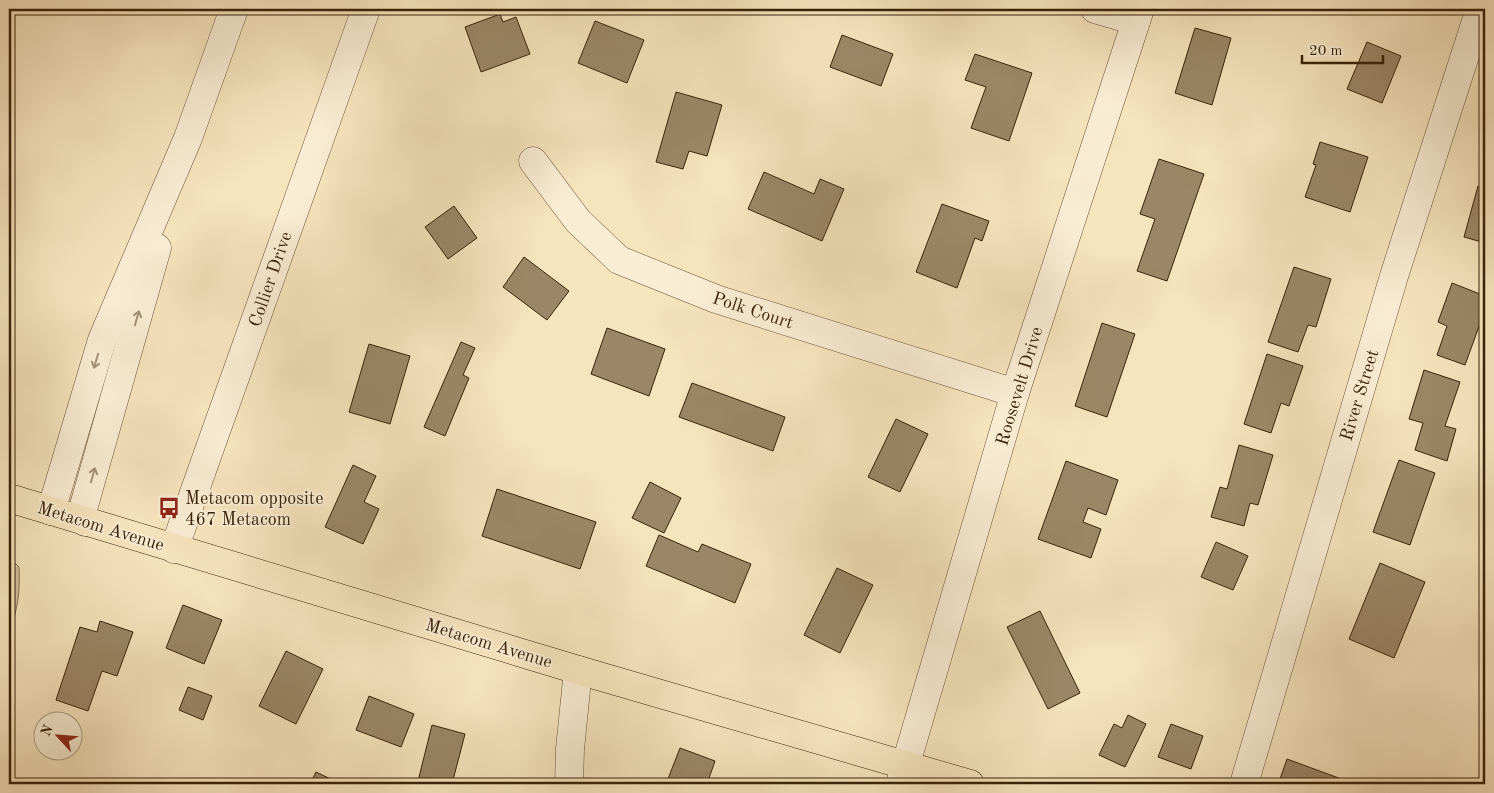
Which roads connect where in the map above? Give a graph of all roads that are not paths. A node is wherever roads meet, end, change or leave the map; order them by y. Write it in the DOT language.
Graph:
graph roads {
  1 [pos="234,9"];
  2 [pos="366,9"];
  3 [pos="1095,9"];
  4 [pos="1480,9"];
  5 [pos="1138,15"];
  6 [pos="188,138"];
  7 [pos="533,161"];
  8 [pos="1015,393"];
  9 [pos="9,498"];
  10 [pos="51,511"];
  11 [pos="85,522"];
  12 [pos="174,548"];
  13 [pos="578,670"];
  14 [pos="903,775"];
  15 [pos="568,784"];
  16 [pos="970,784"];
  17 [pos="1244,784"];
  1 -- 6 [label="street"];
  2 -- 12 [label="street, Collier Drive"];
  3 -- 5 [label="street"];
  4 -- 17 [label="street, River Street"];
  5 -- 8 [label="street, Roosevelt Drive"];
  6 -- 10 [label="street, one-way"];
  11 -- 6 [label="street, one-way"];
  7 -- 8 [label="street, Polk Court"];
  8 -- 14 [label="street, Roosevelt Drive"];
  9 -- 10 [label="main road, Metacom Avenue"];
  10 -- 11 [label="main road, Metacom Avenue"];
  11 -- 12 [label="main road, Metacom Avenue"];
  12 -- 13 [label="main road, Metacom Avenue"];
  13 -- 14 [label="main road, Metacom Avenue"];
  13 -- 15 [label="street"];
  14 -- 16 [label="main road, Metacom Avenue"];
}
